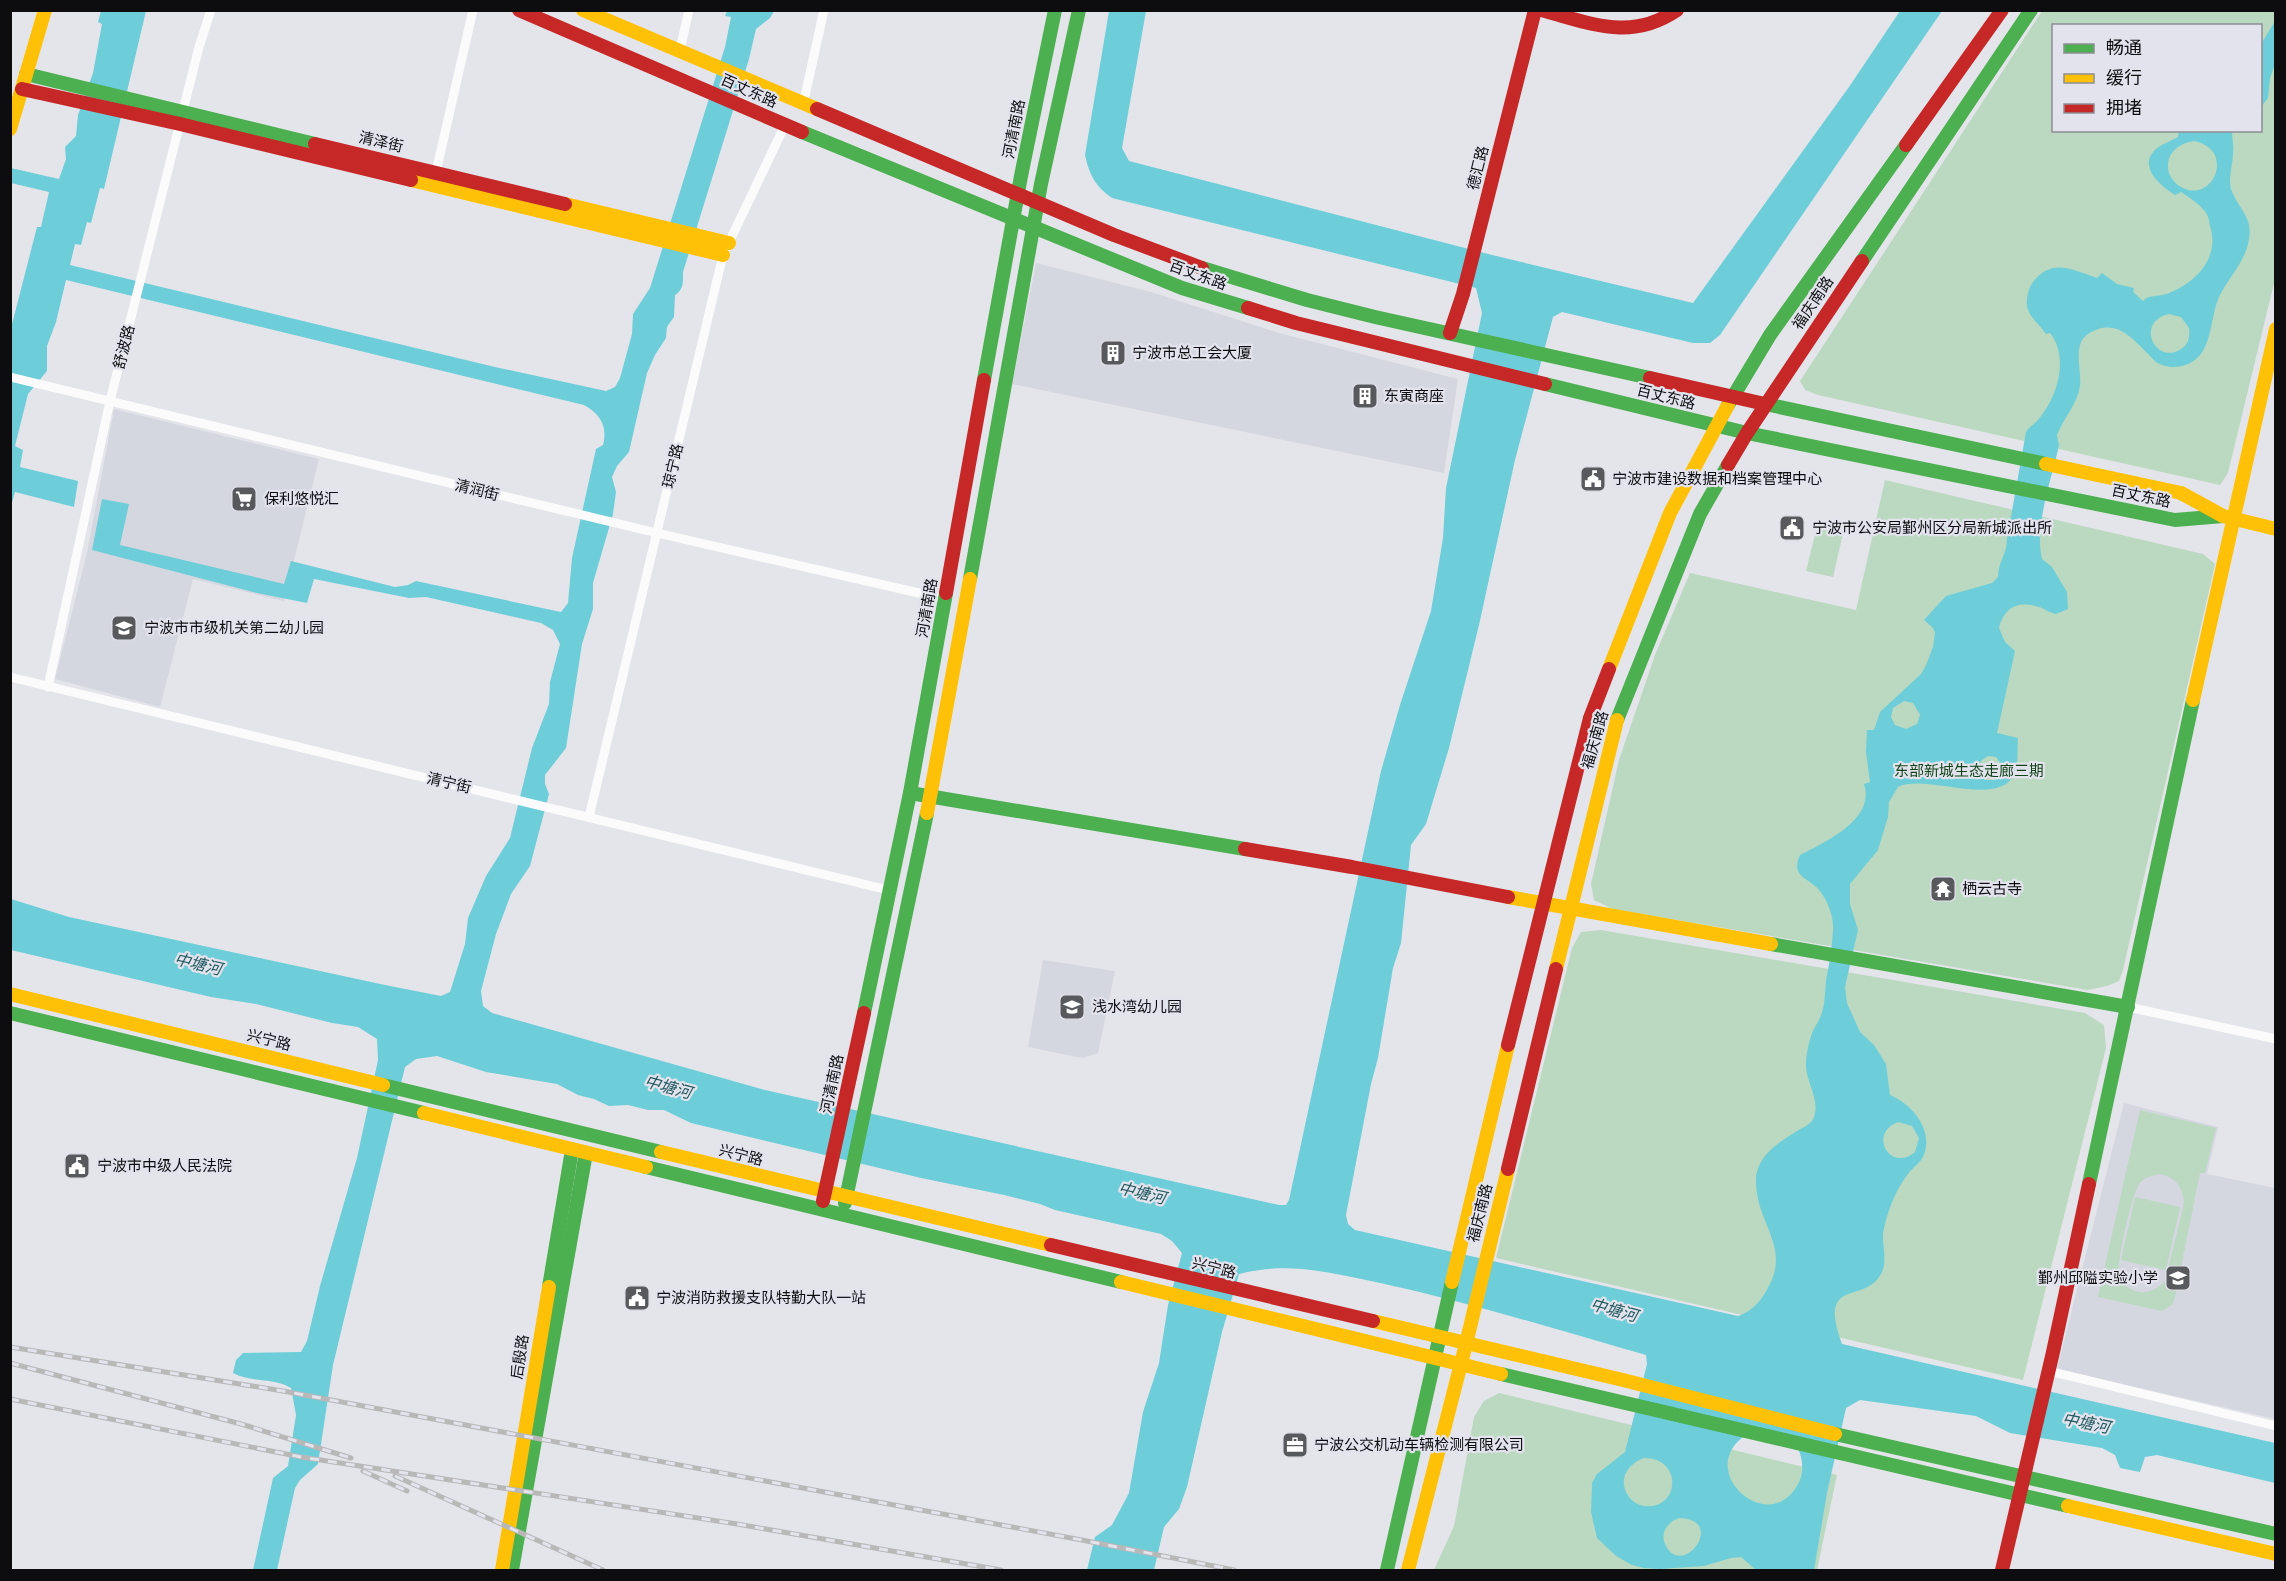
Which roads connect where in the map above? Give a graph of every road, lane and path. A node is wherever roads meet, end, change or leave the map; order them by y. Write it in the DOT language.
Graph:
graph roads {
  1 [pos="45,10"];
  2 [pos="211,10"];
  3 [pos="473,10"];
  4 [pos="519,10"];
  5 [pos="583,10"];
  6 [pos="689,10"];
  7 [pos="825,10"];
  8 [pos="1055,10"];
  9 [pos="1079,10"];
  10 [pos="1535,10"];
  11 [pos="1541,10"];
  12 [pos="1677,10"];
  13 [pos="2002,10"];
  14 [pos="2031,10"];
  15 [pos="680,50"];
  16 [pos="26,74"];
  17 [pos="22,89"];
  18 [pos="803,105"];
  19 [pos="181,118"];
  20 [pos="785,125"];
  21 [pos="10,129"];
  22 [pos="436,172"];
  23 [pos="1018,194"];
  24 [pos="1038,202"];
  25 [pos="1014,220"];
  26 [pos="1033,228"];
  27 [pos="726,249"];
  28 [pos="2276,329"];
  29 [pos="1450,333"];
  30 [pos="10,377"];
  31 [pos="1732,397"];
  32 [pos="110,401"];
  33 [pos="1765,404"];
  34 [pos="1716,426"];
  35 [pos="1747,433"];
  36 [pos="2229,518"];
  37 [pos="2276,529"];
  38 [pos="657,533"];
  39 [pos="945,599"];
  40 [pos="10,677"];
  41 [pos="48,687"];
  42 [pos="910,793"];
  43 [pos="931,796"];
  44 [pos="589,817"];
  45 [pos="888,890"];
  46 [pos="1542,904"];
  47 [pos="1571,909"];
  48 [pos="10,994"];
  49 [pos="2128,1007"];
  50 [pos="10,1013"];
  51 [pos="2276,1039"];
  52 [pos="579,1151"];
  53 [pos="825,1192"];
  54 [pos="847,1197"];
  55 [pos="821,1209"];
  56 [pos="843,1214"];
  57 [pos="1438,1338"];
  58 [pos="1466,1344"];
  59 [pos="1434,1358"];
  60 [pos="1461,1364"];
  61 [pos="2049,1373"];
  62 [pos="2276,1426"];
  63 [pos="2025,1477"];
  64 [pos="2021,1496"];
  65 [pos="2276,1534"];
  66 [pos="2276,1554"];
  67 [pos="502,1570"];
  68 [pos="512,1570"];
  69 [pos="1387,1570"];
  70 [pos="1408,1570"];
  71 [pos="2002,1570"];
  1 -- 16 [label="main road"];
  2 -- 19 [label="street, 舒波路"];
  3 -- 22 [label="street"];
  4 -- 20 [label="main road, 百丈东路"];
  5 -- 15 [label="main road, 百丈东路"];
  6 -- 15 [label="street"];
  7 -- 18 [label="street"];
  8 -- 23 [label="main road, 河清南路"];
  9 -- 24 [label="main road"];
  10 -- 29 [label="main road, 德汇路"];
  11 -- 12 [label="main road"];
  13 -- 31 [label="main road, 福庆南路"];
  14 -- 33 [label="main road, 福庆南路"];
  15 -- 18 [label="main road, 百丈东路"];
  16 -- 17 [label="main road"];
  16 -- 19 [label="main road, 清泽街"];
  17 -- 19 [label="main road, 清泽街"];
  17 -- 21 [label="main road"];
  18 -- 23 [label="main road, 百丈东路"];
  19 -- 22 [label="main road, 清泽街"];
  19 -- 27 [label="main road, 清泽街"];
  19 -- 32 [label="street, 舒波路"];
  20 -- 25 [label="main road, 百丈东路"];
  20 -- 27 [label="street, 琼宁路"];
  22 -- 27 [label="main road, 清泽街"];
  23 -- 24 [label="main road, 百丈东路"];
  23 -- 25 [label="main road, 河清南路"];
  24 -- 26 [label="main road"];
  24 -- 29 [label="main road, 百丈东路"];
  25 -- 26 [label="main road, 百丈东路"];
  25 -- 39 [label="main road, 河清南路"];
  26 -- 34 [label="main road, 百丈东路"];
  26 -- 43 [label="main road"];
  27 -- 38 [label="street, 琼宁路"];
  28 -- 36 [label="main road"];
  29 -- 31 [label="main road, 百丈东路"];
  30 -- 32 [label="street, 清润街"];
  31 -- 33 [label="main road, 百丈东路"];
  31 -- 34 [label="main road, 福庆南路"];
  32 -- 38 [label="street, 清润街"];
  32 -- 41 [label="street, 舒波路"];
  33 -- 35 [label="main road, 福庆南路"];
  33 -- 36 [label="main road, 百丈东路"];
  34 -- 35 [label="main road, 百丈东路"];
  34 -- 46 [label="main road, 福庆南路"];
  35 -- 36 [label="main road, 百丈东路"];
  35 -- 47 [label="main road, 福庆南路"];
  36 -- 37 [label="main road"];
  36 -- 49 [label="main road"];
  38 -- 39 [label="street, 清润街"];
  38 -- 44 [label="street, 琼宁路"];
  39 -- 42 [label="main road, 河清南路"];
  40 -- 41 [label="street, 清宁街"];
  41 -- 44 [label="street, 清宁街"];
  42 -- 43 [label="main road"];
  42 -- 45 [label="main road, 河清南路"];
  43 -- 46 [label="main road"];
  43 -- 54 [label="main road"];
  44 -- 45 [label="street, 清宁街"];
  45 -- 53 [label="main road, 河清南路"];
  46 -- 47 [label="main road"];
  46 -- 57 [label="main road, 福庆南路"];
  47 -- 49 [label="main road"];
  47 -- 58 [label="main road, 福庆南路"];
  48 -- 53 [label="main road, 兴宁路"];
  49 -- 51 [label="street"];
  49 -- 61 [label="main road"];
  50 -- 52 [label="main road"];
  52 -- 55 [label="main road"];
  52 -- 67 [label="main road, 后殷路"];
  52 -- 68 [label="main road, 后殷路"];
  53 -- 54 [label="main road, 兴宁路"];
  53 -- 55 [label="main road, 河清南路"];
  54 -- 56 [label="main road"];
  54 -- 57 [label="main road, 兴宁路"];
  55 -- 56 [label="main road"];
  56 -- 59 [label="main road"];
  57 -- 58 [label="main road, 兴宁路"];
  57 -- 59 [label="main road, 福庆南路"];
  58 -- 60 [label="main road, 福庆南路"];
  58 -- 63 [label="main road, 兴宁路"];
  59 -- 60 [label="main road"];
  59 -- 69 [label="main road, 福庆南路"];
  60 -- 64 [label="main road"];
  60 -- 70 [label="main road, 福庆南路"];
  61 -- 62 [label="street"];
  61 -- 63 [label="main road"];
  63 -- 64 [label="main road"];
  63 -- 65 [label="main road, 兴宁路"];
  64 -- 66 [label="main road"];
  64 -- 71 [label="main road"];
}
